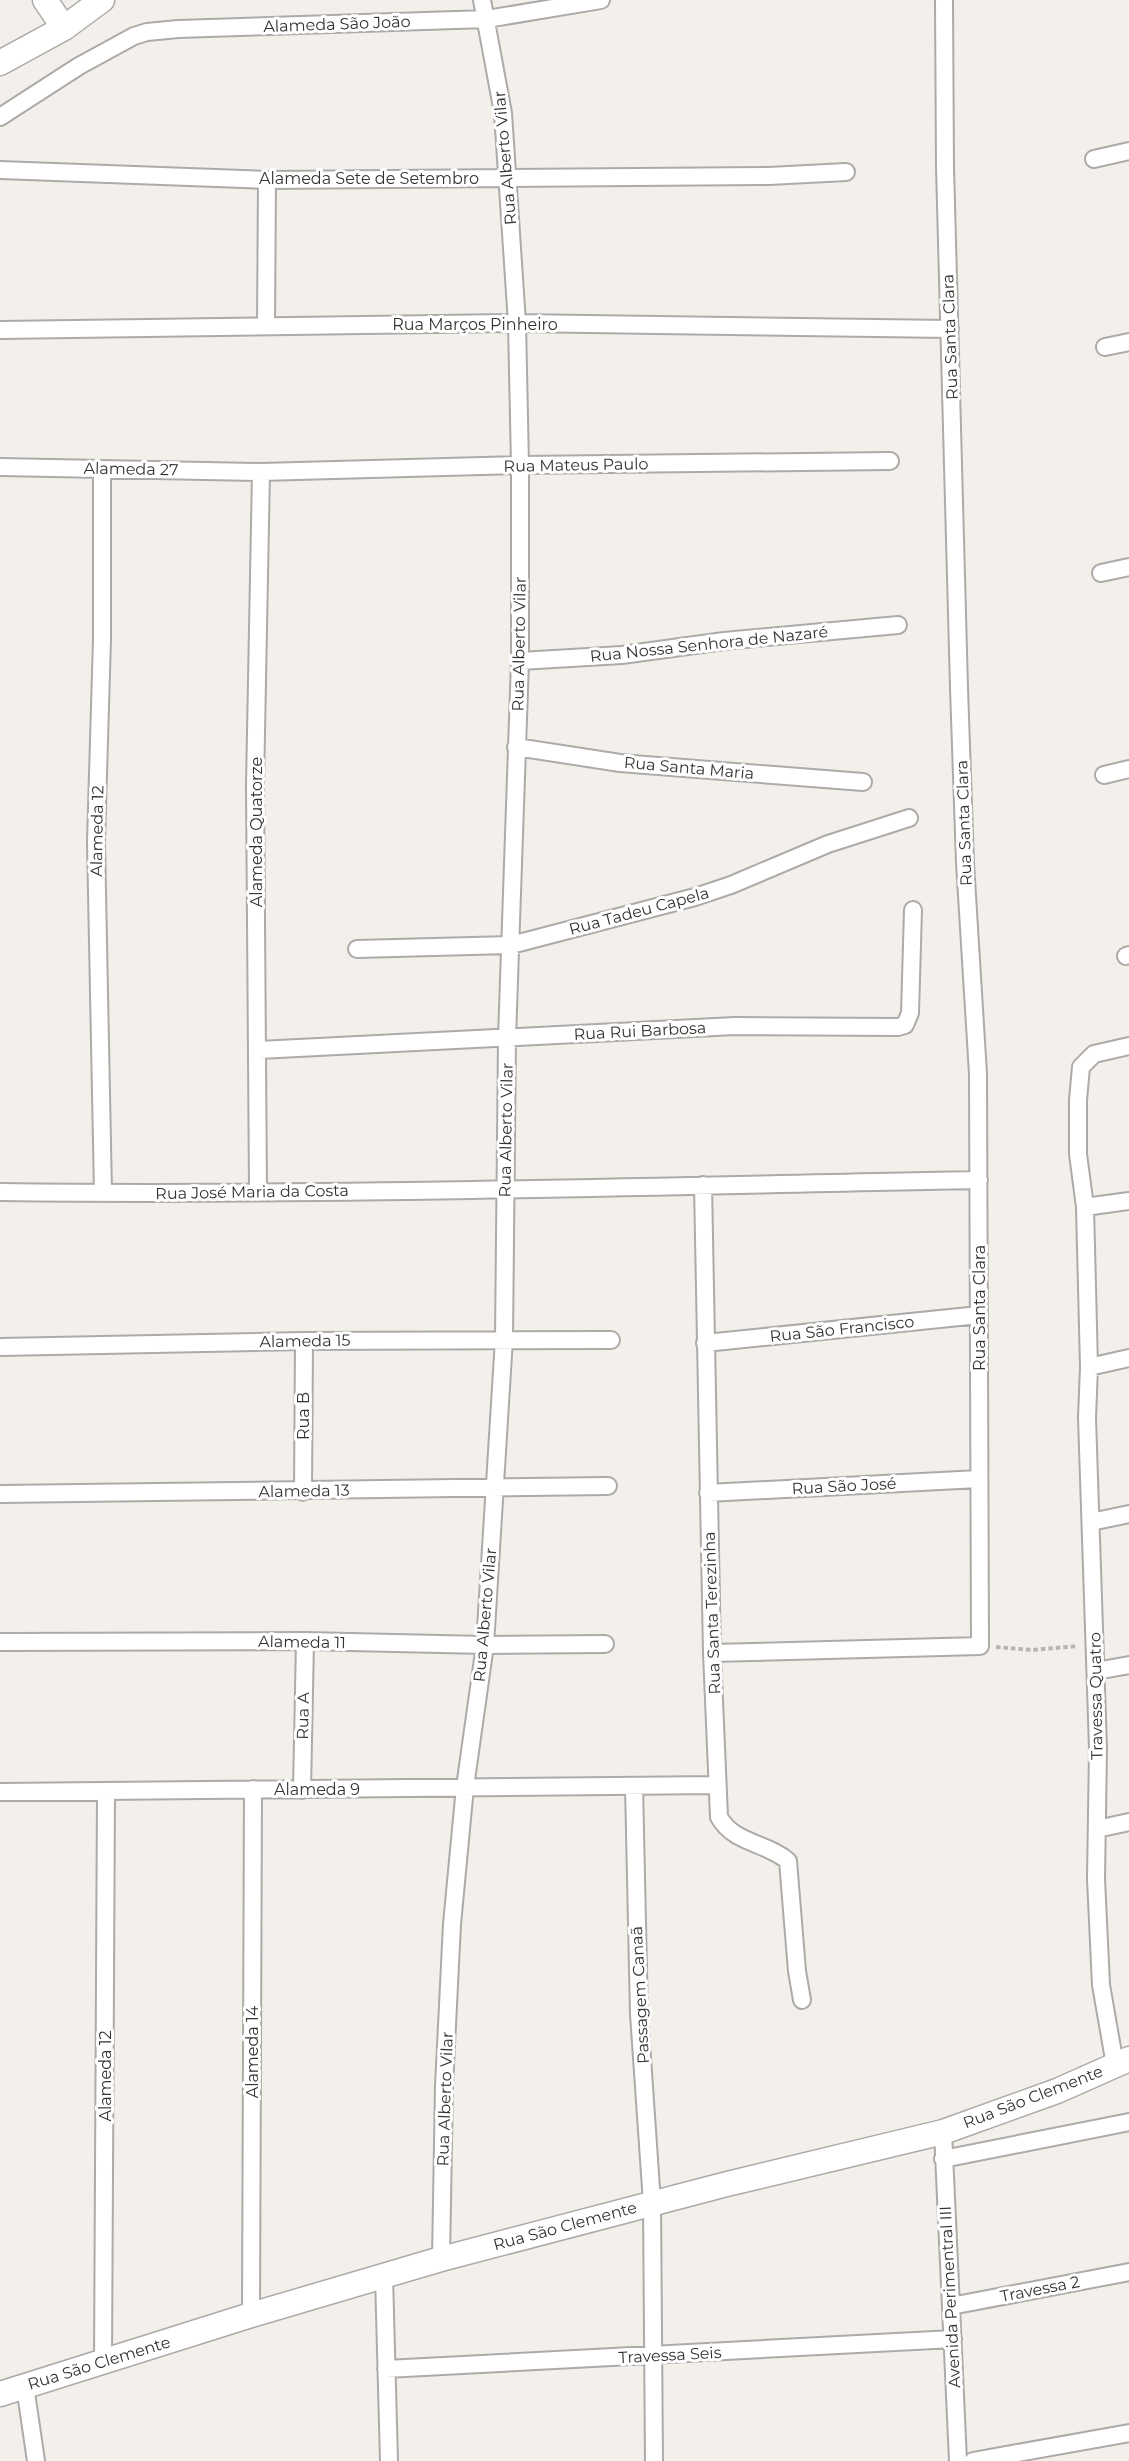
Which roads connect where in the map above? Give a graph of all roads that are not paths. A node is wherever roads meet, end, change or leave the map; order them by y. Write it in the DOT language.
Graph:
graph roads {
  1 [pos="45,0"];
  2 [pos="102,0"];
  3 [pos="482,0"];
  4 [pos="601,0"];
  5 [pos="944,0"];
  6 [pos="487,19"];
  7 [pos="64,28"];
  8 [pos="0,63"];
  9 [pos="0,117"];
  10 [pos="1129,151"];
  11 [pos="1094,159"];
  12 [pos="0,170"];
  13 [pos="846,171"];
  14 [pos="508,178"];
  15 [pos="267,180"];
  16 [pos="517,323"];
  17 [pos="266,326"];
  18 [pos="950,329"];
  19 [pos="0,330"];
  20 [pos="1129,342"];
  21 [pos="1105,347"];
  22 [pos="890,460"];
  23 [pos="520,465"];
  24 [pos="0,467"];
  25 [pos="102,469"];
  26 [pos="261,472"];
  27 [pos="1129,567"];
  28 [pos="1101,573"];
  29 [pos="898,625"];
  30 [pos="520,661"];
  31 [pos="516,747"];
  32 [pos="1129,769"];
  33 [pos="1104,775"];
  34 [pos="863,782"];
  35 [pos="909,818"];
  36 [pos="913,910"];
  37 [pos="511,945"];
  38 [pos="357,949"];
  39 [pos="507,1038"];
  40 [pos="1127,1047"];
  41 [pos="259,1050"];
  42 [pos="979,1180"];
  43 [pos="703,1185"];
  44 [pos="504,1189"];
  45 [pos="258,1191"];
  46 [pos="0,1192"];
  47 [pos="103,1193"];
  48 [pos="1129,1201"];
  49 [pos="1085,1207"];
  50 [pos="979,1315"];
  51 [pos="504,1339"];
  52 [pos="611,1340"];
  53 [pos="304,1341"];
  54 [pos="705,1343"];
  55 [pos="0,1347"];
  56 [pos="1129,1358"];
  57 [pos="1089,1367"];
  58 [pos="979,1479"];
  59 [pos="608,1486"];
  60 [pos="496,1487"];
  61 [pos="303,1492"];
  62 [pos="708,1493"];
  63 [pos="0,1494"];
  64 [pos="1129,1514"];
  65 [pos="1091,1522"];
  66 [pos="305,1641"];
  67 [pos="0,1642"];
  68 [pos="605,1644"];
  69 [pos="485,1645"];
  70 [pos="712,1653"];
  71 [pos="1129,1665"];
  72 [pos="1096,1671"];
  73 [pos="717,1785"];
  74 [pos="634,1786"];
  75 [pos="465,1787"];
  76 [pos="253,1789"];
  77 [pos="302,1790"];
  78 [pos="106,1791"];
  79 [pos="0,1792"];
  80 [pos="1129,1822"];
  81 [pos="1097,1829"];
  82 [pos="802,2000"];
  83 [pos="1122,2062"];
  84 [pos="1129,2122"];
  85 [pos="943,2132"];
  86 [pos="943,2158"];
  87 [pos="652,2203"];
  88 [pos="441,2259"];
  89 [pos="1129,2272"];
  90 [pos="384,2276"];
  91 [pos="951,2306"];
  92 [pos="251,2315"];
  93 [pos="953,2339"];
  94 [pos="653,2356"];
  95 [pos="103,2362"];
  96 [pos="386,2369"];
  97 [pos="25,2386"];
  98 [pos="0,2394"];
  99 [pos="1129,2433"];
  100 [pos="36,2461"];
  101 [pos="389,2461"];
  102 [pos="654,2461"];
  103 [pos="958,2461"];
  104 [pos="973,2461"];
  1 -- 7 [label="main road"];
  2 -- 7 [label="main road"];
  3 -- 6 [label="street, Rua Alberto Vilar"];
  4 -- 6 [label="street, Alameda São João"];
  5 -- 18 [label="street, Rua Santa Clara"];
  6 -- 9 [label="street, Alameda São João"];
  6 -- 14 [label="street, Rua Alberto Vilar"];
  7 -- 8 [label="main road"];
  10 -- 11 [label="street"];
  12 -- 15 [label="street, Alameda Sete de Setembro"];
  13 -- 14 [label="street, Alameda Sete de Setembro"];
  14 -- 15 [label="street, Alameda Sete de Setembro"];
  14 -- 16 [label="street, Rua Alberto Vilar"];
  15 -- 17 [label="street"];
  16 -- 17 [label="street, Rua Marços Pinheiro"];
  16 -- 18 [label="street, Rua Marços Pinheiro"];
  16 -- 23 [label="street, Rua Alberto Vilar"];
  17 -- 19 [label="street, Rua Marços Pinheiro"];
  18 -- 42 [label="street, Rua Santa Clara"];
  20 -- 21 [label="street"];
  22 -- 23 [label="street, Rua Mateus Paulo"];
  23 -- 26 [label="street, Rua Mateus Paulo"];
  23 -- 30 [label="street, Rua Alberto Vilar"];
  24 -- 25 [label="street, Alameda 27"];
  25 -- 26 [label="street, Alameda 27"];
  25 -- 47 [label="street, Alameda 12"];
  26 -- 41 [label="street, Alameda Quatorze"];
  27 -- 28 [label="street"];
  29 -- 30 [label="street, Rua Nossa Senhora de Nazaré"];
  30 -- 31 [label="street, Rua Alberto Vilar"];
  31 -- 34 [label="street, Rua Santa Maria"];
  31 -- 37 [label="street, Rua Alberto Vilar"];
  32 -- 33 [label="street"];
  35 -- 37 [label="street, Rua Tadeu Capela"];
  36 -- 39 [label="street, Rua Rui Barbosa"];
  37 -- 38 [label="street, Rua Tadeu Capela"];
  37 -- 39 [label="street, Rua Alberto Vilar"];
  39 -- 41 [label="street, Rua Rui Barbosa"];
  39 -- 44 [label="street, Rua Alberto Vilar"];
  40 -- 49 [label="street"];
  41 -- 45 [label="street, Alameda Quatorze"];
  42 -- 43 [label="street"];
  42 -- 50 [label="street, Rua Santa Clara"];
  43 -- 44 [label="street"];
  43 -- 54 [label="street, Rua Santa Terezinha"];
  44 -- 45 [label="street, Rua José Maria da Costa"];
  44 -- 51 [label="street, Rua Alberto Vilar"];
  45 -- 47 [label="street, Rua José Maria da Costa"];
  46 -- 47 [label="street, Rua José Maria da Costa"];
  48 -- 49 [label="street"];
  49 -- 57 [label="street"];
  50 -- 54 [label="street, Rua São Francisco"];
  50 -- 58 [label="street, Rua Santa Clara"];
  51 -- 52 [label="street, Alameda 15"];
  51 -- 53 [label="street, Alameda 15"];
  51 -- 60 [label="street, Rua Alberto Vilar"];
  53 -- 55 [label="street, Alameda 15"];
  53 -- 61 [label="street, Rua B"];
  54 -- 62 [label="street, Rua Santa Terezinha"];
  56 -- 57 [label="street"];
  57 -- 65 [label="street, Travessa Quatro"];
  58 -- 62 [label="street, Rua São José"];
  58 -- 70 [label="street, Rua Santa Clara"];
  59 -- 60 [label="street, Alameda 13"];
  60 -- 61 [label="street, Alameda 13"];
  60 -- 69 [label="street, Rua Alberto Vilar"];
  61 -- 63 [label="street, Alameda 13"];
  62 -- 70 [label="street, Rua Santa Terezinha"];
  64 -- 65 [label="street"];
  65 -- 72 [label="street, Travessa Quatro"];
  66 -- 67 [label="street, Alameda 11"];
  66 -- 69 [label="street, Alameda 11"];
  66 -- 77 [label="street, Rua A"];
  68 -- 69 [label="street, Alameda 11"];
  69 -- 75 [label="street, Rua Alberto Vilar"];
  70 -- 73 [label="street, Rua Santa Terezinha"];
  71 -- 72 [label="street"];
  72 -- 81 [label="street, Travessa Quatro"];
  73 -- 74 [label="street, Alameda 9"];
  73 -- 82 [label="street, Rua Santa Terezinha"];
  74 -- 75 [label="street, Alameda 9"];
  74 -- 87 [label="street, Passagem Canaã"];
  75 -- 77 [label="street, Alameda 9"];
  75 -- 88 [label="street, Rua Alberto Vilar"];
  76 -- 77 [label="street, Alameda 9"];
  76 -- 78 [label="street, Alameda 9"];
  76 -- 92 [label="street, Alameda 14"];
  78 -- 79 [label="street, Alameda 9"];
  78 -- 95 [label="street, Alameda 12"];
  80 -- 81 [label="street"];
  81 -- 83 [label="street, Travessa Quatro"];
  83 -- 85 [label="main road, Rua São Clemente"];
  84 -- 86 [label="street"];
  85 -- 86 [label="street, Avenida Perimentral III"];
  85 -- 87 [label="main road, Rua São Clemente"];
  86 -- 91 [label="street, Avenida Perimentral III"];
  87 -- 88 [label="main road, Rua São Clemente"];
  87 -- 94 [label="street, Passagem Canaã"];
  88 -- 90 [label="main road, Rua São Clemente"];
  89 -- 91 [label="street, Travessa 2"];
  90 -- 92 [label="main road, Rua São Clemente"];
  90 -- 96 [label="street"];
  91 -- 93 [label="street, Avenida Perimentral III"];
  92 -- 95 [label="main road, Rua São Clemente"];
  93 -- 94 [label="street, Travessa Seis"];
  93 -- 103 [label="street, Avenida Perimentral III"];
  94 -- 96 [label="street, Travessa Seis"];
  94 -- 102 [label="street, Passagem Canaã"];
  95 -- 97 [label="main road, Rua São Clemente"];
  96 -- 101 [label="street"];
  97 -- 98 [label="main road, Rua São Clemente"];
  97 -- 100 [label="street"];
  99 -- 104 [label="street"];
}
